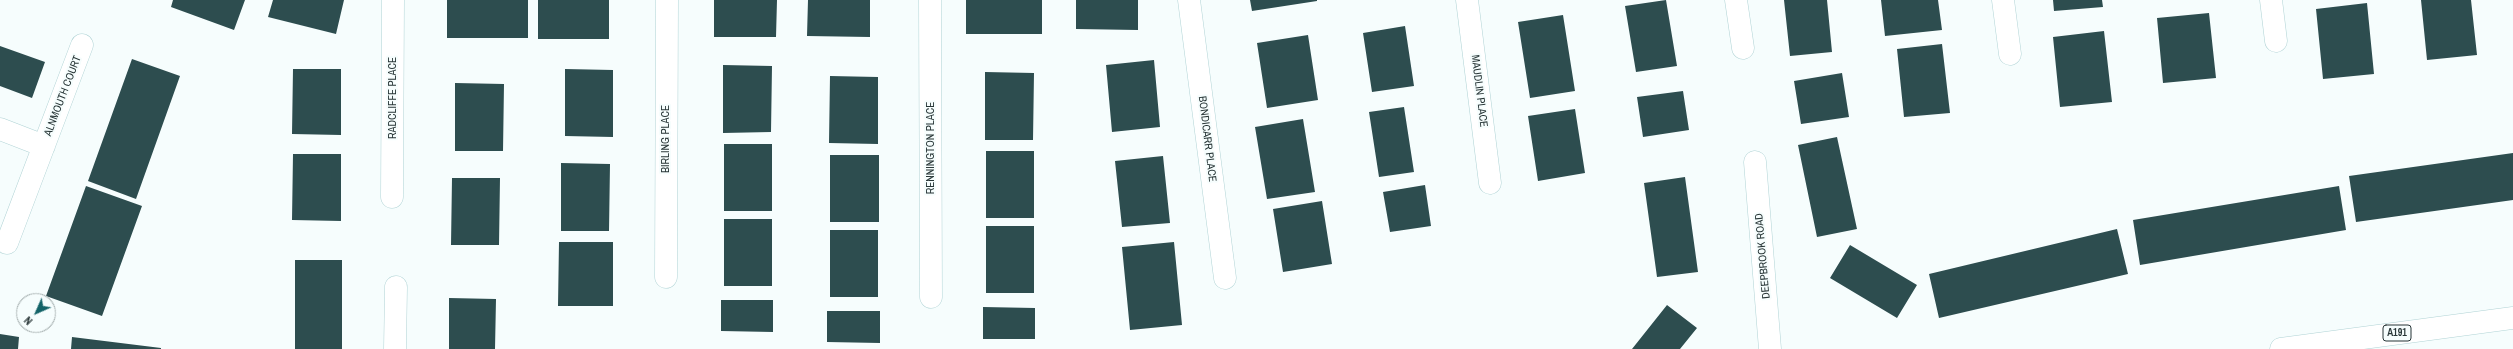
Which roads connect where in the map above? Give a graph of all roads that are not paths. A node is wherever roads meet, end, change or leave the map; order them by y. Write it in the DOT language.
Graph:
graph roads {
  1 [pos="393,0"];
  2 [pos="667,0"];
  3 [pos="930,0"];
  4 [pos="1189,0"];
  5 [pos="1467,0"];
  6 [pos="1736,0"];
  7 [pos="2003,0"];
  8 [pos="2271,0"];
  9 [pos="2276,41"];
  10 [pos="82,45"];
  11 [pos="1743,48"];
  12 [pos="2010,54"];
  13 [pos="0,129"];
  14 [pos="44,146"];
  15 [pos="1755,162"];
  16 [pos="1490,183"];
  17 [pos="392,197"];
  18 [pos="7,243"];
  19 [pos="666,277"];
  20 [pos="1225,278"];
  21 [pos="396,287"];
  22 [pos="931,297"];
  23 [pos="2513,318"];
  24 [pos="395,349"];
  25 [pos="1770,349"];
  26 [pos="2281,349"];
  1 -- 17 [label="street, RADCLIFFE PLACE"];
  2 -- 19 [label="street, BIRLING PLACE"];
  3 -- 22 [label="street, RENNINGTON PLACE"];
  4 -- 20 [label="street, BONDICARR PLACE"];
  5 -- 16 [label="street, MAUDLIN PLACE"];
  6 -- 11 [label="street"];
  7 -- 12 [label="street"];
  8 -- 9 [label="street"];
  10 -- 14 [label="street, ALNMOUTH COURT"];
  13 -- 14 [label="street, ALNMOUTH COURT"];
  14 -- 18 [label="street, ALNMOUTH COURT"];
  15 -- 25 [label="street, DEEPBROOK ROAD"];
  21 -- 24 [label="street"];
  23 -- 26 [label="street, A191"];
}
